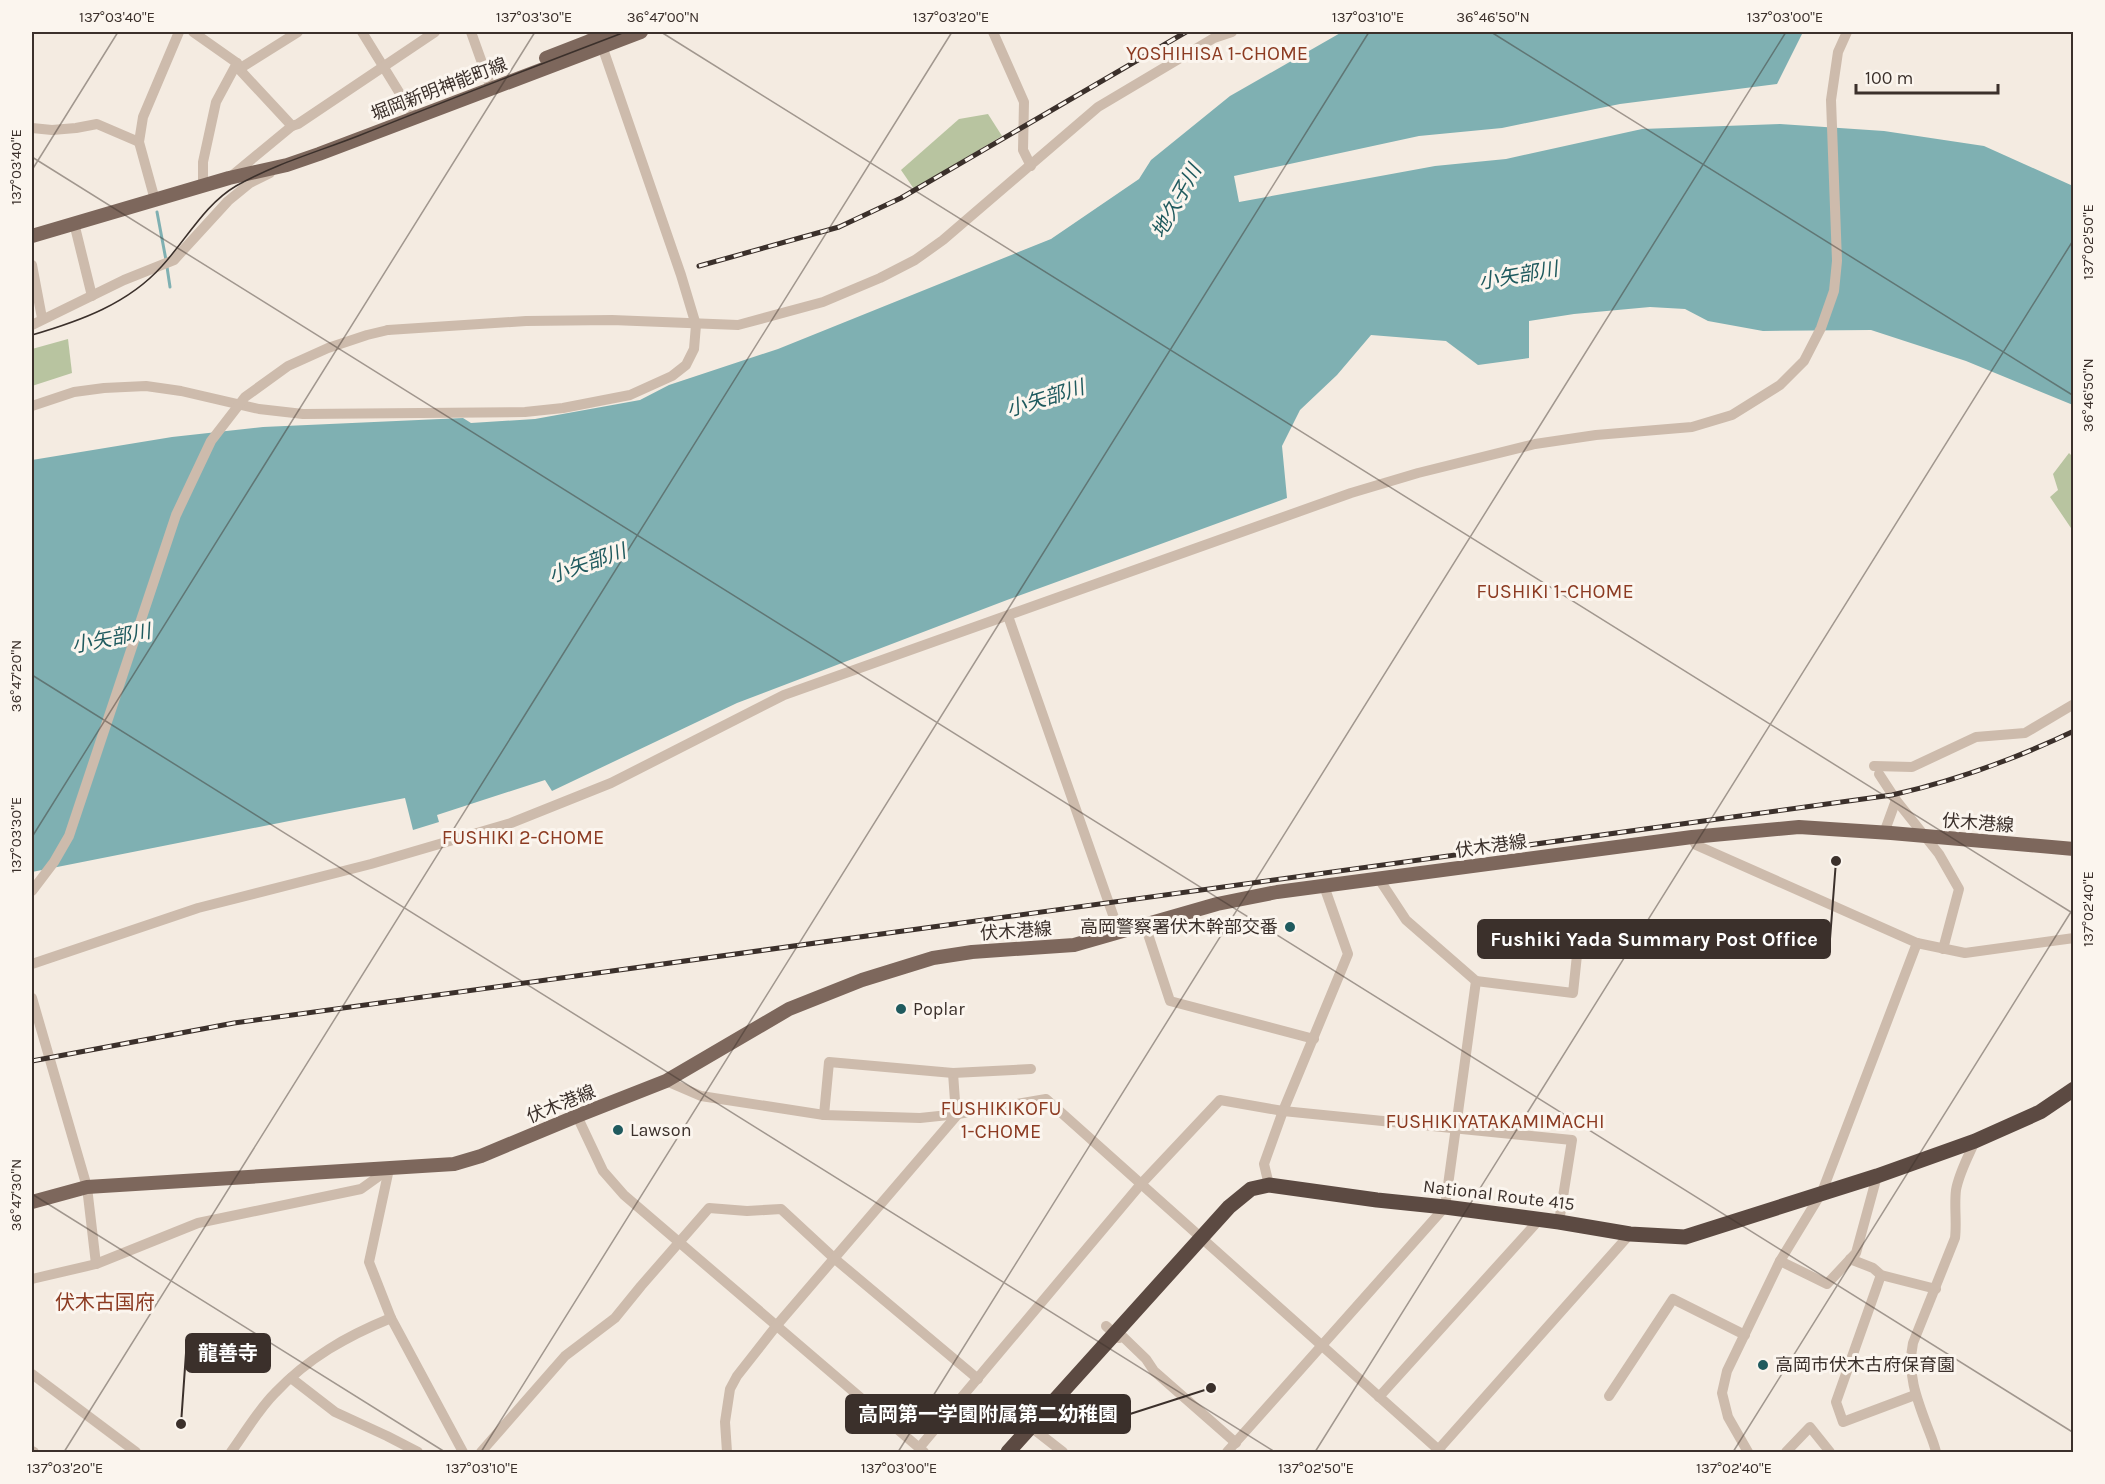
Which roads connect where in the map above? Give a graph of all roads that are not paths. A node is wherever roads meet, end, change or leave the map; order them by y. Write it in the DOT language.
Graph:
graph roads {
  1 [pos="179,32"];
  2 [pos="193,32"];
  3 [pos="298,32"];
  4 [pos="362,32"];
  5 [pos="435,32"];
  6 [pos="471,32"];
  7 [pos="613,32"];
  8 [pos="641,32"];
  9 [pos="993,32"];
  10 [pos="1232,32"];
  11 [pos="1847,32"];
  12 [pos="596,39"];
  13 [pos="238,66"];
  14 [pos="384,66"];
  15 [pos="490,84"];
  16 [pos="413,114"];
  17 [pos="292,126"];
  18 [pos="32,128"];
  19 [pos="140,142"];
  20 [pos="287,165"];
  21 [pos="1031,166"];
  22 [pos="248,173"];
  23 [pos="229,178"];
  24 [pos="203,186"];
  25 [pos="155,200"];
  26 [pos="74,223"];
  27 [pos="32,236"];
  28 [pos="32,265"];
  29 [pos="92,296"];
  30 [pos="42,318"];
  31 [pos="32,325"];
  32 [pos="696,325"];
  33 [pos="32,406"];
  34 [pos="1008,616"];
  35 [pos="2073,704"];
  36 [pos="1896,801"];
  37 [pos="1884,833"];
  38 [pos="1692,837"];
  39 [pos="1928,838"];
  40 [pos="2073,849"];
  41 [pos="1379,879"];
  42 [pos="1324,886"];
  43 [pos="32,891"];
  44 [pos="1145,925"];
  45 [pos="1515,925"];
  46 [pos="1119,932"];
  47 [pos="2073,938"];
  48 [pos="1917,943"];
  49 [pos="1943,949"];
  50 [pos="32,964"];
  51 [pos="1476,981"];
  52 [pos="32,998"];
  53 [pos="1314,1039"];
  54 [pos="1031,1069"];
  55 [pos="953,1073"];
  56 [pos="666,1081"];
  57 [pos="2072,1094"];
  58 [pos="1282,1111"];
  59 [pos="957,1114"];
  60 [pos="824,1115"];
  61 [pos="577,1116"];
  62 [pos="1457,1130"];
  63 [pos="1975,1141"];
  64 [pos="389,1169"];
  65 [pos="1877,1176"];
  66 [pos="1141,1184"];
  67 [pos="1269,1185"];
  68 [pos="87,1187"];
  69 [pos="1822,1192"];
  70 [pos="32,1202"];
  71 [pos="1445,1207"];
  72 [pos="1539,1220"];
  73 [pos="1559,1222"];
  74 [pos="1630,1234"];
  75 [pos="1202,1239"];
  76 [pos="680,1242"];
  77 [pos="835,1259"];
  78 [pos="1850,1260"];
  79 [pos="1780,1261"];
  80 [pos="96,1264"];
  81 [pos="1881,1275"];
  82 [pos="32,1279"];
  83 [pos="1936,1288"];
  84 [pos="391,1318"];
  85 [pos="777,1325"];
  86 [pos="1116,1333"];
  87 [pos="1745,1335"];
  88 [pos="1322,1346"];
  89 [pos="32,1374"];
  90 [pos="291,1378"];
  91 [pos="978,1379"];
  92 [pos="1915,1395"];
  93 [pos="1609,1396"];
  94 [pos="1379,1397"];
  95 [pos="1031,1427"];
  96 [pos="1236,1443"];
  97 [pos="922,1450"];
  98 [pos="1439,1451"];
  99 [pos="136,1452"];
  100 [pos="231,1452"];
  101 [pos="418,1452"];
  102 [pos="463,1452"];
  103 [pos="481,1452"];
  104 [pos="727,1452"];
  105 [pos="1008,1452"];
  106 [pos="1063,1452"];
  107 [pos="1227,1452"];
  108 [pos="1748,1452"];
  109 [pos="1786,1452"];
  110 [pos="1830,1452"];
  111 [pos="1936,1452"];
  1 -- 19 [label="street"];
  2 -- 13 [label="street"];
  3 -- 13 [label="street"];
  4 -- 14 [label="street"];
  5 -- 14 [label="street"];
  6 -- 15 [label="street"];
  7 -- 12 [label="main road, 堀岡新明神能町線"];
  8 -- 12 [label="main road, 堀岡新明神能町線"];
  9 -- 21 [label="street"];
  10 -- 21 [label="street"];
  11 -- 34 [label="street"];
  12 -- 15 [label="main road, 堀岡新明神能町線"];
  12 -- 32 [label="street"];
  13 -- 17 [label="street"];
  13 -- 24 [label="street"];
  14 -- 16 [label="street"];
  14 -- 17 [label="street"];
  15 -- 16 [label="main road, 堀岡新明神能町線"];
  16 -- 20 [label="main road, 堀岡新明神能町線"];
  16 -- 22 [label="main road, 堀岡新明神能町線"];
  17 -- 23 [label="street"];
  18 -- 19 [label="street"];
  19 -- 25 [label="street"];
  20 -- 22 [label="main road, 堀岡新明神能町線"];
  20 -- 29 [label="street"];
  21 -- 32 [label="street"];
  22 -- 23 [label="main road, 堀岡新明神能町線"];
  23 -- 24 [label="main road, 堀岡新明神能町線"];
  24 -- 25 [label="main road, 堀岡新明神能町線"];
  25 -- 26 [label="main road, 堀岡新明神能町線"];
  26 -- 27 [label="main road, 堀岡新明神能町線"];
  26 -- 29 [label="street"];
  28 -- 30 [label="street"];
  29 -- 30 [label="street"];
  30 -- 31 [label="street"];
  32 -- 33 [label="street"];
  32 -- 43 [label="street, bridge"];
  34 -- 46 [label="street"];
  34 -- 50 [label="street"];
  35 -- 36 [label="street"];
  36 -- 37 [label="street"];
  36 -- 39 [label="street"];
  37 -- 38 [label="main road, 伏木港線"];
  37 -- 39 [label="main road, 伏木港線"];
  38 -- 41 [label="main road, 伏木港線"];
  38 -- 48 [label="street"];
  39 -- 40 [label="main road, 伏木港線"];
  39 -- 49 [label="street"];
  41 -- 42 [label="main road, 伏木港線"];
  41 -- 51 [label="street"];
  42 -- 44 [label="main road, 伏木港線"];
  42 -- 53 [label="street"];
  44 -- 46 [label="main road, 伏木港線"];
  44 -- 53 [label="street"];
  45 -- 51 [label="street"];
  46 -- 56 [label="main road, 伏木港線"];
  47 -- 49 [label="street"];
  48 -- 49 [label="street"];
  48 -- 69 [label="street"];
  51 -- 62 [label="street"];
  52 -- 68 [label="street"];
  53 -- 58 [label="street"];
  54 -- 55 [label="street"];
  55 -- 59 [label="street"];
  55 -- 60 [label="street"];
  56 -- 60 [label="street"];
  56 -- 61 [label="main road, 伏木港線"];
  57 -- 63 [label="highway, National Route 415"];
  58 -- 62 [label="street"];
  58 -- 66 [label="street"];
  58 -- 67 [label="street"];
  59 -- 60 [label="street"];
  59 -- 66 [label="street"];
  59 -- 77 [label="street"];
  61 -- 64 [label="main road, 伏木港線"];
  61 -- 76 [label="street"];
  62 -- 71 [label="street"];
  62 -- 73 [label="street"];
  63 -- 65 [label="highway, National Route 415"];
  63 -- 83 [label="street"];
  64 -- 68 [label="main road, 伏木港線"];
  64 -- 80 [label="street"];
  64 -- 84 [label="street"];
  65 -- 69 [label="highway, National Route 415"];
  65 -- 78 [label="street"];
  66 -- 75 [label="street"];
  66 -- 91 [label="street"];
  67 -- 71 [label="highway, National Route 415"];
  67 -- 75 [label="highway"];
  68 -- 70 [label="main road, 伏木港線"];
  68 -- 80 [label="street"];
  69 -- 74 [label="highway, National Route 415"];
  69 -- 79 [label="street"];
  71 -- 72 [label="highway, National Route 415"];
  71 -- 88 [label="street"];
  72 -- 73 [label="highway, National Route 415"];
  72 -- 94 [label="street"];
  73 -- 74 [label="highway, National Route 415"];
  74 -- 98 [label="street"];
  75 -- 86 [label="highway"];
  75 -- 88 [label="street"];
  76 -- 77 [label="street"];
  76 -- 85 [label="street"];
  76 -- 103 [label="street"];
  77 -- 85 [label="street"];
  77 -- 91 [label="street"];
  78 -- 79 [label="street"];
  78 -- 81 [label="street"];
  79 -- 87 [label="street"];
  80 -- 82 [label="street"];
  81 -- 83 [label="street"];
  81 -- 92 [label="street"];
  83 -- 92 [label="street"];
  84 -- 90 [label="street"];
  84 -- 102 [label="street"];
  85 -- 97 [label="street"];
  85 -- 104 [label="street"];
  86 -- 95 [label="highway"];
  86 -- 96 [label="street"];
  87 -- 93 [label="street"];
  87 -- 108 [label="street"];
  88 -- 94 [label="street"];
  88 -- 96 [label="street"];
  89 -- 99 [label="street"];
  90 -- 100 [label="street"];
  90 -- 101 [label="street"];
  91 -- 97 [label="street"];
  92 -- 111 [label="street"];
  94 -- 98 [label="street"];
  95 -- 105 [label="highway"];
  95 -- 106 [label="street"];
  96 -- 107 [label="street"];
  109 -- 110 [label="street"];
}
